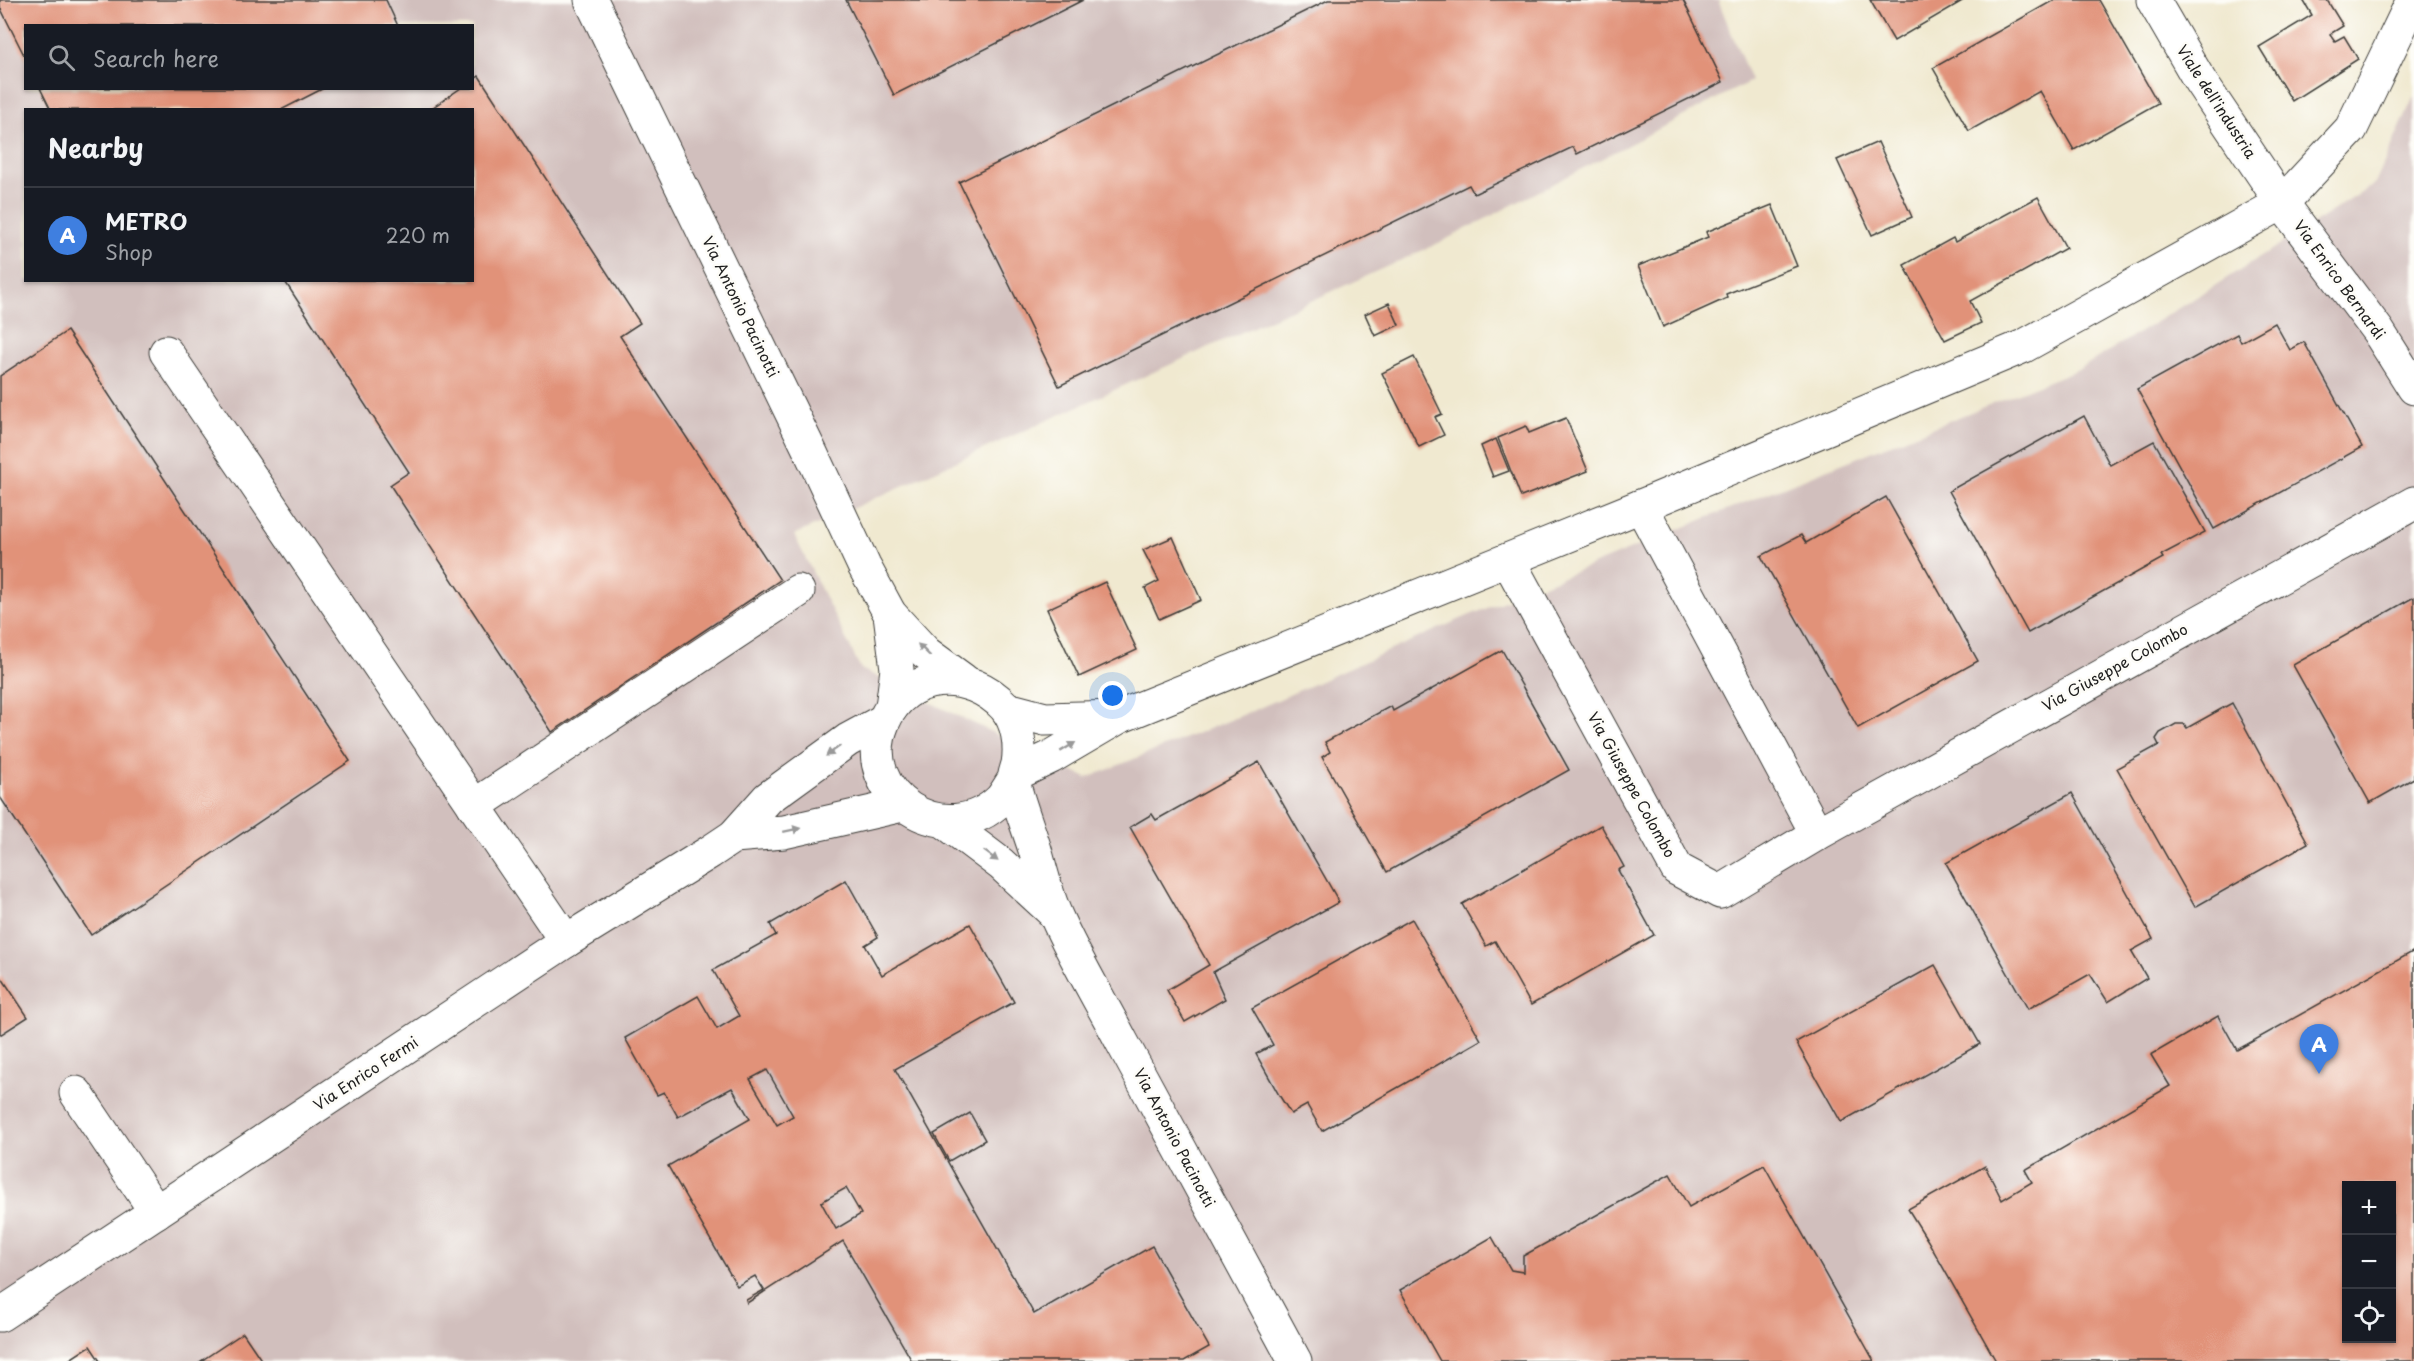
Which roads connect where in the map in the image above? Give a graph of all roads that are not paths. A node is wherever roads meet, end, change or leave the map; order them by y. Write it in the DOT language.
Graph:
graph roads {
  1 [pos="591,0"];
  2 [pos="2154,0"];
  3 [pos="2413,0"];
  4 [pos="2282,203"];
  5 [pos="166,352"];
  6 [pos="2414,388"];
  7 [pos="2414,503"];
  8 [pos="1641,506"];
  9 [pos="1508,560"];
  10 [pos="798,591"];
  11 [pos="890,614"];
  12 [pos="963,680"];
  13 [pos="1007,709"];
  14 [pos="888,714"];
  15 [pos="1119,717"];
  16 [pos="1015,777"];
  17 [pos="903,805"];
  18 [pos="474,806"];
  19 [pos="944,821"];
  20 [pos="1817,834"];
  21 [pos="734,836"];
  22 [pos="1055,914"];
  23 [pos="566,941"];
  24 [pos="76,1093"];
  25 [pos="156,1212"];
  26 [pos="0,1315"];
  27 [pos="1295,1361"];
  1 -- 11 [label="street, Via Antonio Pacinotti"];
  2 -- 4 [label="street, Viale dell'industria"];
  3 -- 4 [label="street"];
  4 -- 6 [label="street, Via Enrico Bernardi"];
  4 -- 8 [label="street"];
  5 -- 18 [label="street"];
  7 -- 20 [label="street, Via Giuseppe Colombo"];
  8 -- 9 [label="street"];
  8 -- 20 [label="street"];
  9 -- 15 [label="street"];
  9 -- 20 [label="street, Via Giuseppe Colombo"];
  10 -- 18 [label="street"];
  12 -- 11 [label="street, Via Antonio Pacinotti, one-way"];
  11 -- 14 [label="street, Via Antonio Pacinotti"];
  12 -- 13 [label="street, Via Antonio Pacinotti"];
  12 -- 14 [label="street, Via Antonio Pacinotti"];
  13 -- 15 [label="street"];
  13 -- 16 [label="street, Via Antonio Pacinotti"];
  14 -- 17 [label="street, Via Antonio Pacinotti"];
  14 -- 21 [label="street, one-way"];
  16 -- 15 [label="street, one-way"];
  16 -- 19 [label="street, Via Antonio Pacinotti"];
  16 -- 22 [label="street, Via Antonio Pacinotti"];
  17 -- 19 [label="street, Via Antonio Pacinotti"];
  21 -- 17 [label="street, one-way"];
  18 -- 23 [label="street"];
  19 -- 22 [label="street, Via Antonio Pacinotti, one-way"];
  21 -- 23 [label="street, Via Enrico Fermi"];
  22 -- 27 [label="street, Via Antonio Pacinotti"];
  23 -- 25 [label="street, Via Enrico Fermi"];
  24 -- 25 [label="street"];
  25 -- 26 [label="street, Via Enrico Fermi"];
}
